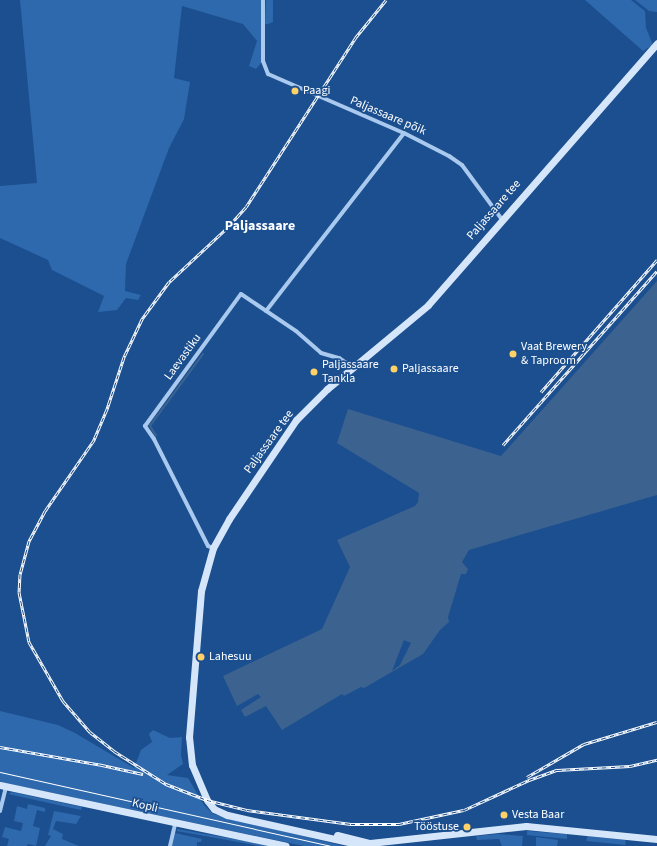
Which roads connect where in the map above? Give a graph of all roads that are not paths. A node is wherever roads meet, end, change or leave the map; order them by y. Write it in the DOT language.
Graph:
graph roads {
  1 [pos="263,0"];
  2 [pos="657,43"];
  3 [pos="404,133"];
  4 [pos="501,218"];
  5 [pos="266,311"];
  6 [pos="352,367"];
  7 [pos="213,548"];
  8 [pos="3,786"];
  9 [pos="0,811"];
  10 [pos="176,824"];
  11 [pos="657,839"];
  12 [pos="368,845"];
  13 [pos="170,846"];
  14 [pos="286,846"];
  1 -- 3 [label="street, Paljassaare põik"];
  2 -- 4 [label="street, Paljassaare tee"];
  3 -- 4 [label="street, Paljassaare põik"];
  3 -- 5 [label="street"];
  4 -- 6 [label="street, Paljassaare tee"];
  5 -- 6 [label="street, Laevastiku"];
  5 -- 7 [label="street, Laevastiku"];
  6 -- 7 [label="street, Paljassaare tee"];
  7 -- 12 [label="street, Paljassaare tee"];
  8 -- 9 [label="street"];
  8 -- 10 [label="street, Kopli"];
  10 -- 13 [label="street"];
  10 -- 14 [label="street, Kopli"];
  11 -- 12 [label="street"];
}
